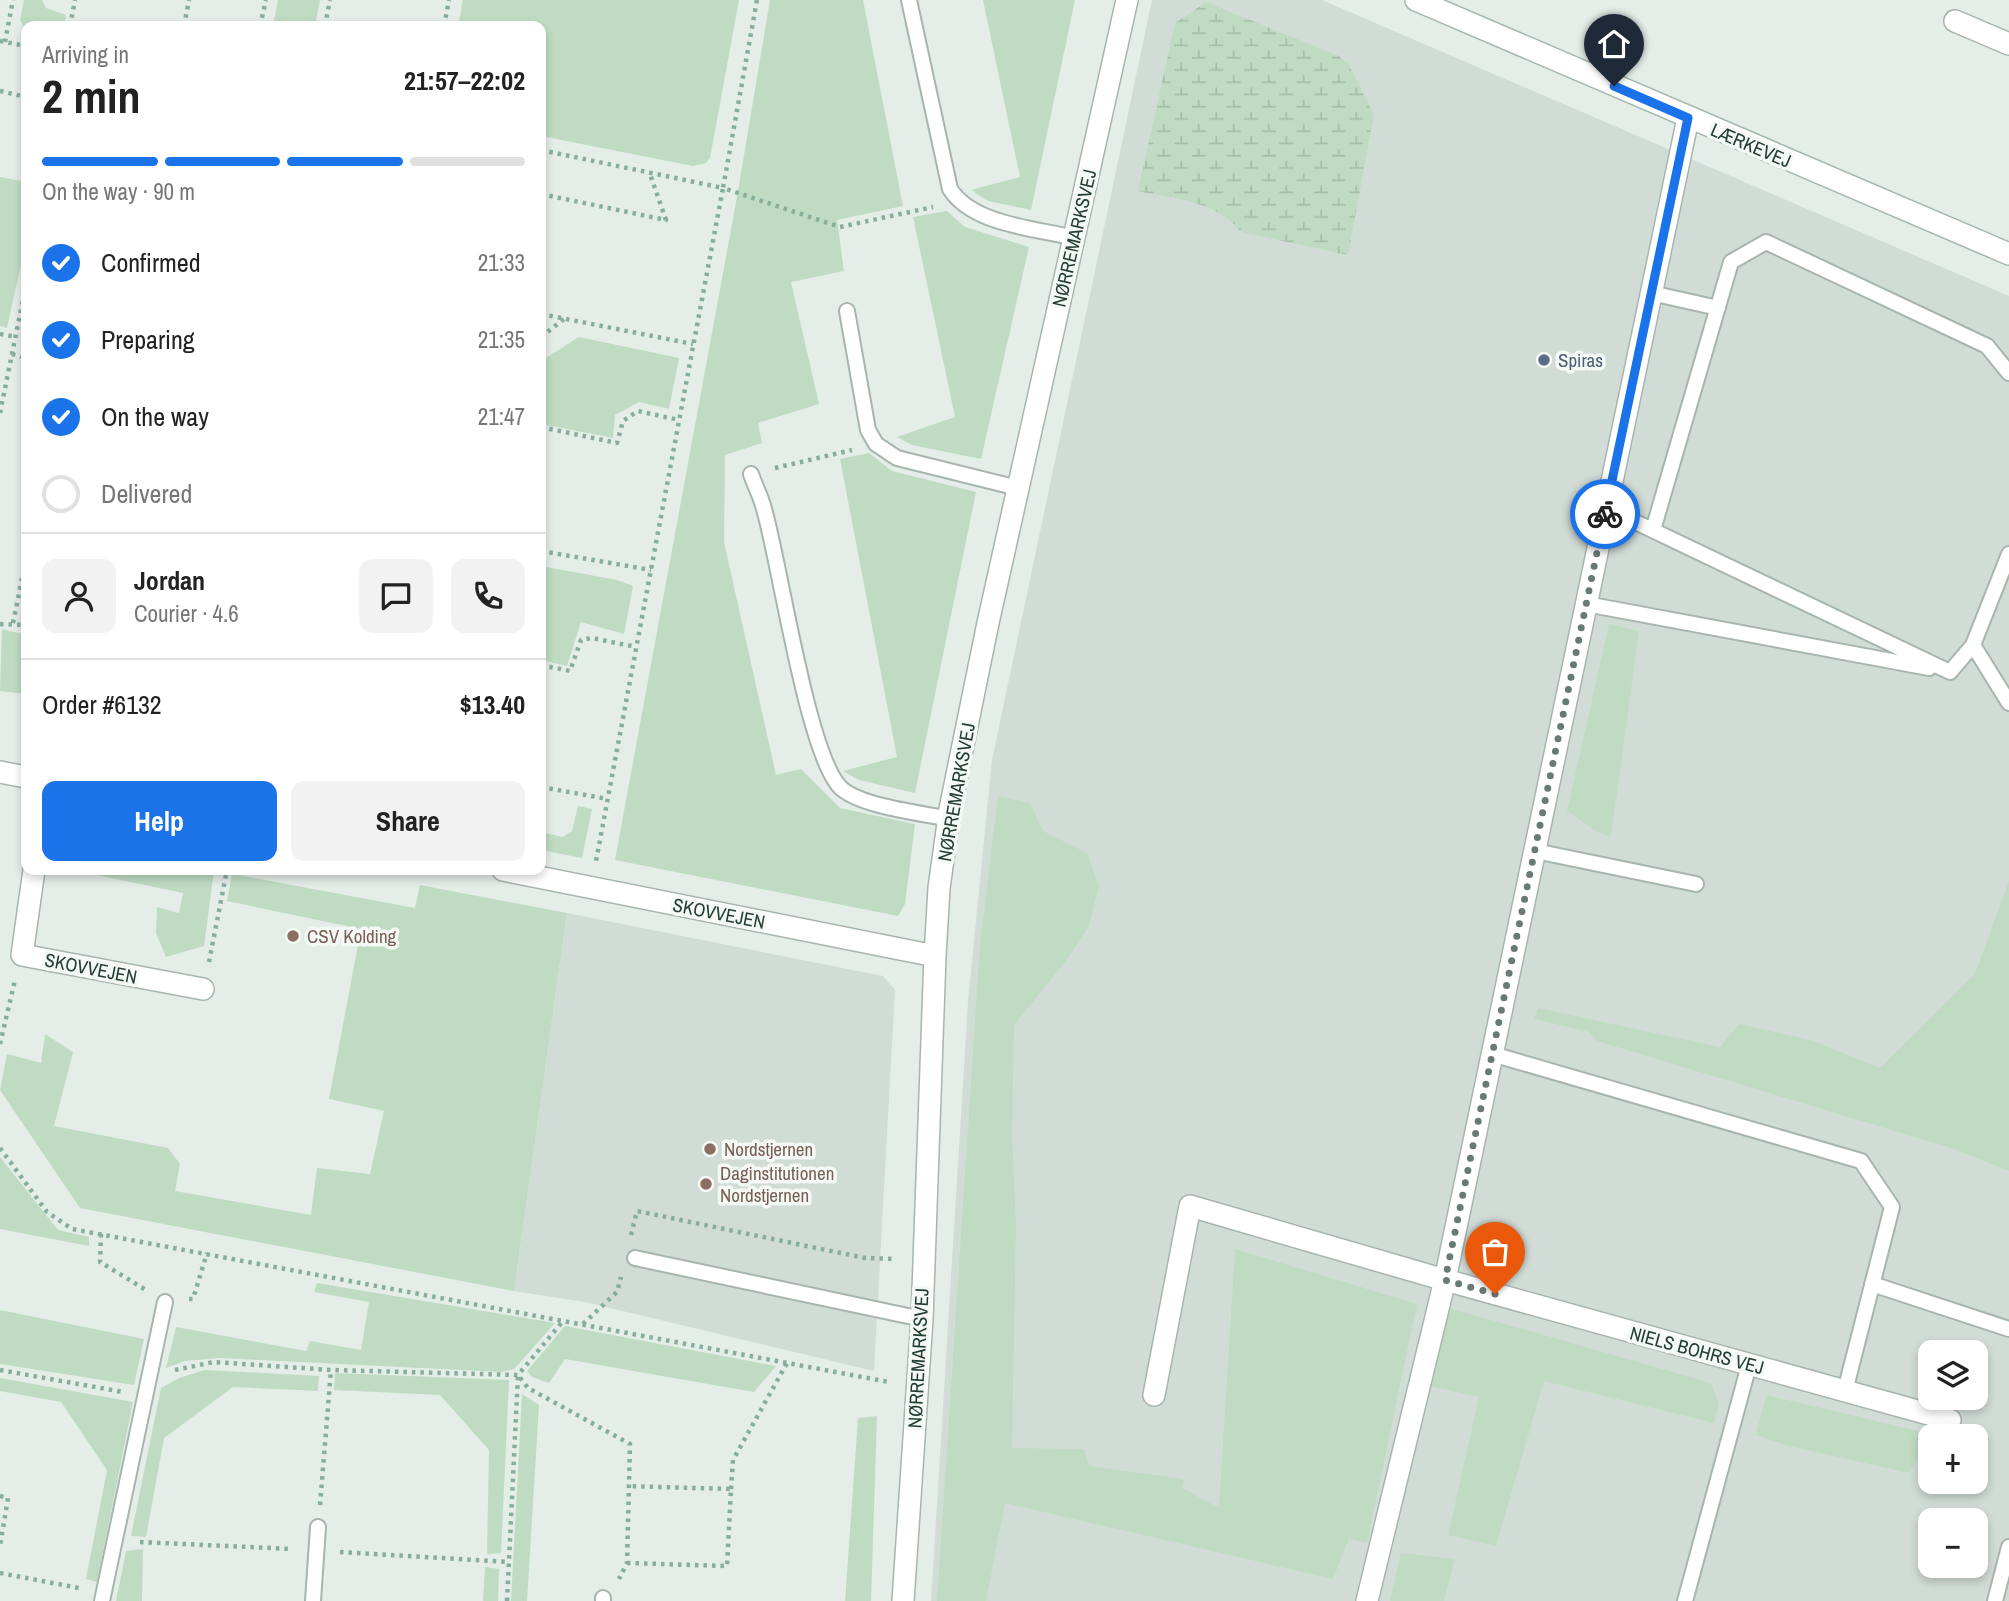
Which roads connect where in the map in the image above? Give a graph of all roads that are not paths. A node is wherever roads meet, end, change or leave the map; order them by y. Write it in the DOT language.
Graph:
graph roads {
  1 [pos="909,0"];
  2 [pos="1127,0"];
  3 [pos="1416,0"];
  4 [pos="1955,21"];
  5 [pos="2009,44"];
  6 [pos="1688,118"];
  7 [pos="1074,237"];
  8 [pos="2009,254"];
  9 [pos="1651,293"];
  10 [pos="1718,308"];
  11 [pos="847,311"];
  12 [pos="2009,373"];
  13 [pos="751,474"];
  14 [pos="1018,488"];
  15 [pos="1606,508"];
  16 [pos="1653,530"];
  17 [pos="2009,554"];
  18 [pos="1586,604"];
  19 [pos="1973,645"];
  20 [pos="1950,672"];
  21 [pos="2009,703"];
  22 [pos="0,772"];
  23 [pos="21,776"];
  24 [pos="949,819"];
  25 [pos="1535,851"];
  26 [pos="33,875"];
  27 [pos="528,875"];
  28 [pos="1696,884"];
  29 [pos="935,956"];
  30 [pos="203,989"];
  31 [pos="1492,1054"];
  32 [pos="635,1258"];
  33 [pos="1445,1280"];
  34 [pos="1872,1284"];
  35 [pos="165,1302"];
  36 [pos="922,1319"];
  37 [pos="2009,1329"];
  38 [pos="1749,1365"];
  39 [pos="1844,1391"];
  40 [pos="1154,1395"];
  41 [pos="1950,1420"];
  42 [pos="318,1527"];
  43 [pos="2009,1547"];
  44 [pos="103,1597"];
  45 [pos="313,1601"];
  46 [pos="903,1601"];
  47 [pos="1367,1601"];
  48 [pos="1685,1601"];
  49 [pos="1995,1601"];
  1 -- 7 [label="lane"];
  2 -- 7 [label="street, NØRREMARKSVEJ"];
  3 -- 6 [label="street, LÆRKEVEJ"];
  4 -- 5 [label="street"];
  6 -- 8 [label="street, LÆRKEVEJ"];
  6 -- 9 [label="street"];
  7 -- 14 [label="street, NØRREMARKSVEJ"];
  9 -- 10 [label="lane"];
  9 -- 15 [label="street"];
  10 -- 12 [label="lane"];
  10 -- 16 [label="lane"];
  11 -- 14 [label="lane"];
  13 -- 24 [label="lane"];
  14 -- 24 [label="street, NØRREMARKSVEJ"];
  15 -- 16 [label="lane"];
  15 -- 18 [label="street"];
  16 -- 20 [label="lane"];
  17 -- 19 [label="lane"];
  18 -- 20 [label="lane"];
  18 -- 25 [label="street"];
  19 -- 20 [label="lane"];
  19 -- 21 [label="lane"];
  22 -- 23 [label="street"];
  24 -- 29 [label="street, NØRREMARKSVEJ"];
  25 -- 28 [label="lane"];
  25 -- 31 [label="street"];
  26 -- 30 [label="street, SKOVVEJEN"];
  27 -- 29 [label="street, SKOVVEJEN"];
  29 -- 36 [label="street, NØRREMARKSVEJ"];
  31 -- 33 [label="street"];
  31 -- 34 [label="lane"];
  32 -- 36 [label="lane"];
  33 -- 38 [label="street, NIELS BOHRS VEJ"];
  33 -- 40 [label="street, NIELS BOHRS VEJ"];
  33 -- 47 [label="street"];
  34 -- 37 [label="lane"];
  34 -- 39 [label="lane"];
  35 -- 44 [label="lane"];
  36 -- 46 [label="street, NØRREMARKSVEJ"];
  38 -- 39 [label="street, NIELS BOHRS VEJ"];
  38 -- 48 [label="lane"];
  39 -- 41 [label="street, NIELS BOHRS VEJ"];
  42 -- 45 [label="lane"];
  43 -- 49 [label="lane"];
}
